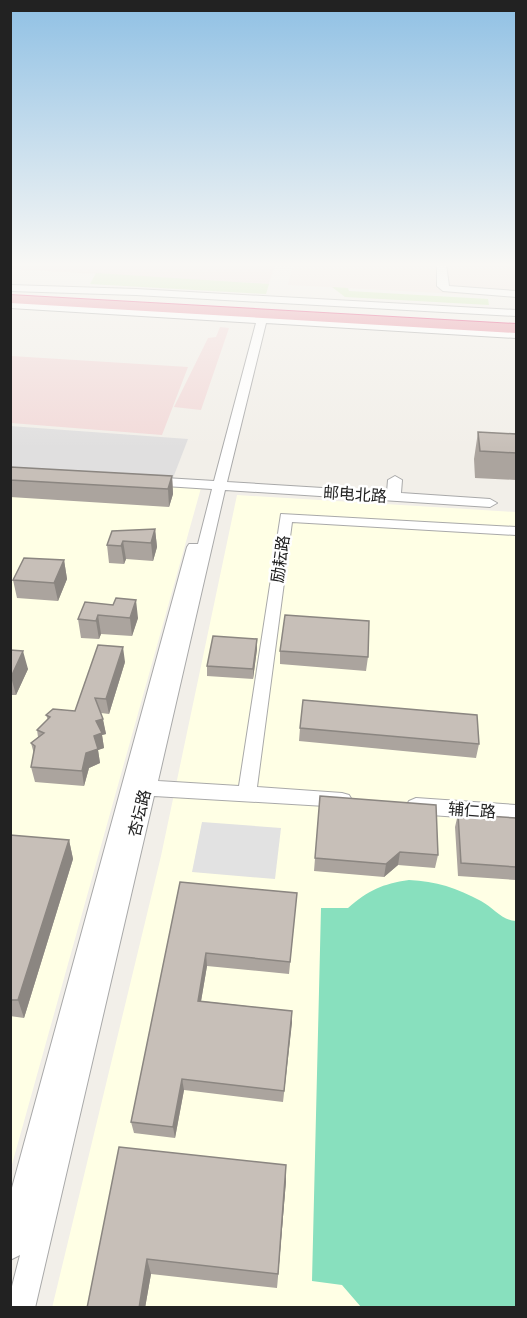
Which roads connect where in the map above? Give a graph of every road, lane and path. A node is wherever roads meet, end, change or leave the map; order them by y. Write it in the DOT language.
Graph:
graph roads {
  1 [pos="256,326"];
  2 [pos="139,480"];
  3 [pos="395,480"];
  4 [pos="215,484"];
  5 [pos="394,496"];
  6 [pos="490,503"];
  7 [pos="516,531"];
  8 [pos="138,787"];
  9 [pos="248,793"];
  10 [pos="361,802"];
  11 [pos="396,804"];
  12 [pos="516,813"];
  13 [pos="10,1247"];
  14 [pos="21,1308"];
  1 -- 4 [label="street, 杏坛路"];
  2 -- 4 [label="street, 邮电北路"];
  3 -- 5 [label="street"];
  4 -- 5 [label="street, 邮电北路"];
  4 -- 8 [label="street, 杏坛路"];
  5 -- 6 [label="street, 邮电北路"];
  7 -- 9 [label="street, 励耘路"];
  8 -- 9 [label="street"];
  8 -- 13 [label="street, 杏坛路"];
  8 -- 14 [label="street, 杏坛路"];
  9 -- 10 [label="street"];
  11 -- 12 [label="street, 辅仁路"];
}
